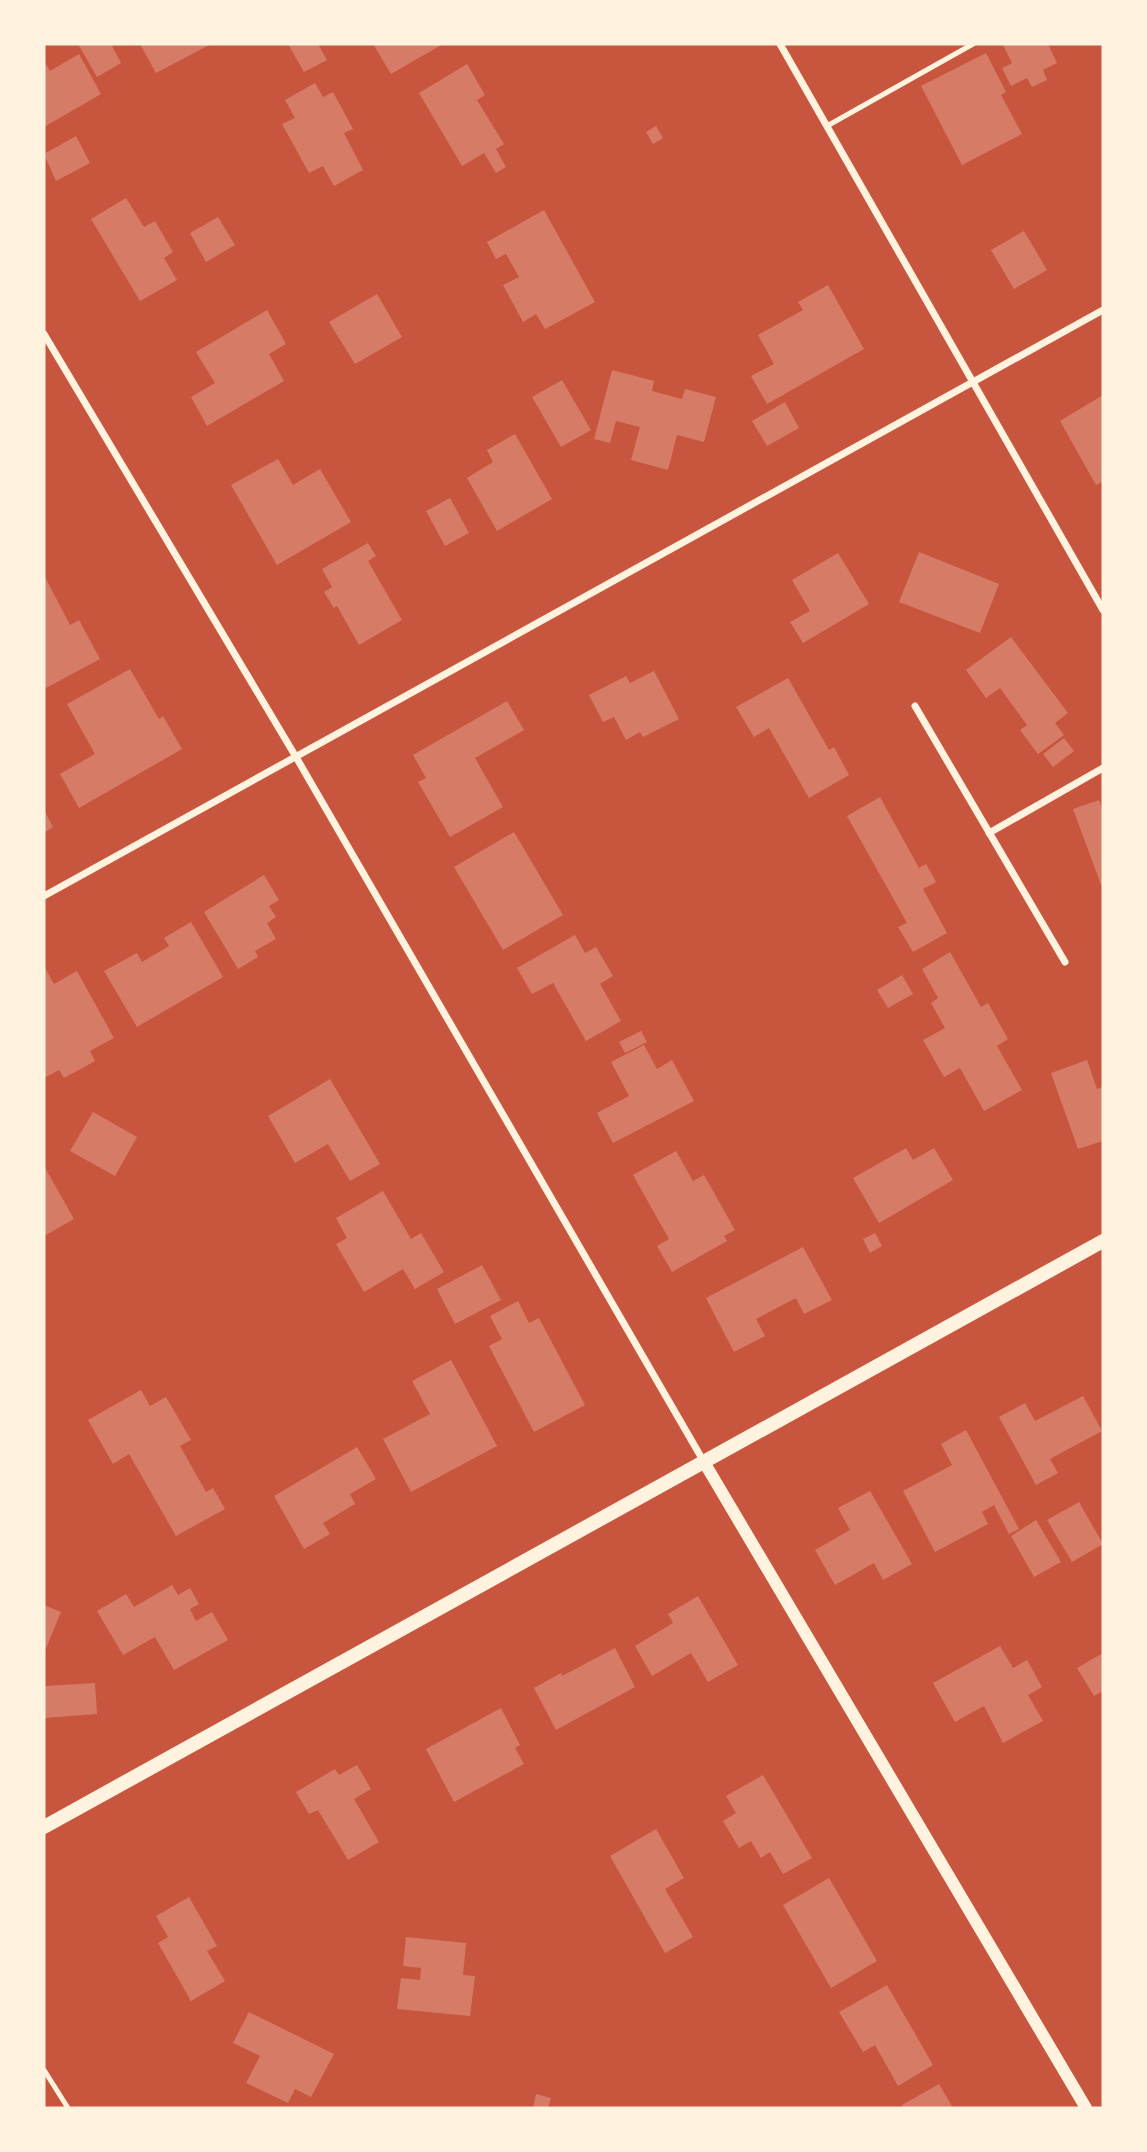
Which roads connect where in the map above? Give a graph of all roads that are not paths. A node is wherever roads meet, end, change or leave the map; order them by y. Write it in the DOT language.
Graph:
graph roads {
  1 [pos="780,44"];
  2 [pos="973,44"];
  3 [pos="827,126"];
  4 [pos="1103,310"];
  5 [pos="44,334"];
  6 [pos="974,382"];
  7 [pos="1103,610"];
  8 [pos="915,706"];
  9 [pos="296,757"];
  10 [pos="1103,768"];
  11 [pos="989,833"];
  12 [pos="44,896"];
  13 [pos="1065,962"];
  14 [pos="1103,1241"];
  15 [pos="704,1462"];
  16 [pos="44,1828"];
  17 [pos="44,2070"];
  18 [pos="68,2108"];
  19 [pos="1086,2108"];
  1 -- 3 [label="street"];
  2 -- 3 [label="lane"];
  3 -- 6 [label="street"];
  4 -- 6 [label="street"];
  5 -- 9 [label="street"];
  6 -- 7 [label="street"];
  6 -- 9 [label="street"];
  8 -- 11 [label="street"];
  9 -- 12 [label="street"];
  9 -- 15 [label="street"];
  10 -- 11 [label="street"];
  11 -- 13 [label="street"];
  14 -- 15 [label="main road"];
  15 -- 16 [label="main road"];
  15 -- 19 [label="street"];
  17 -- 18 [label="lane"];
}
